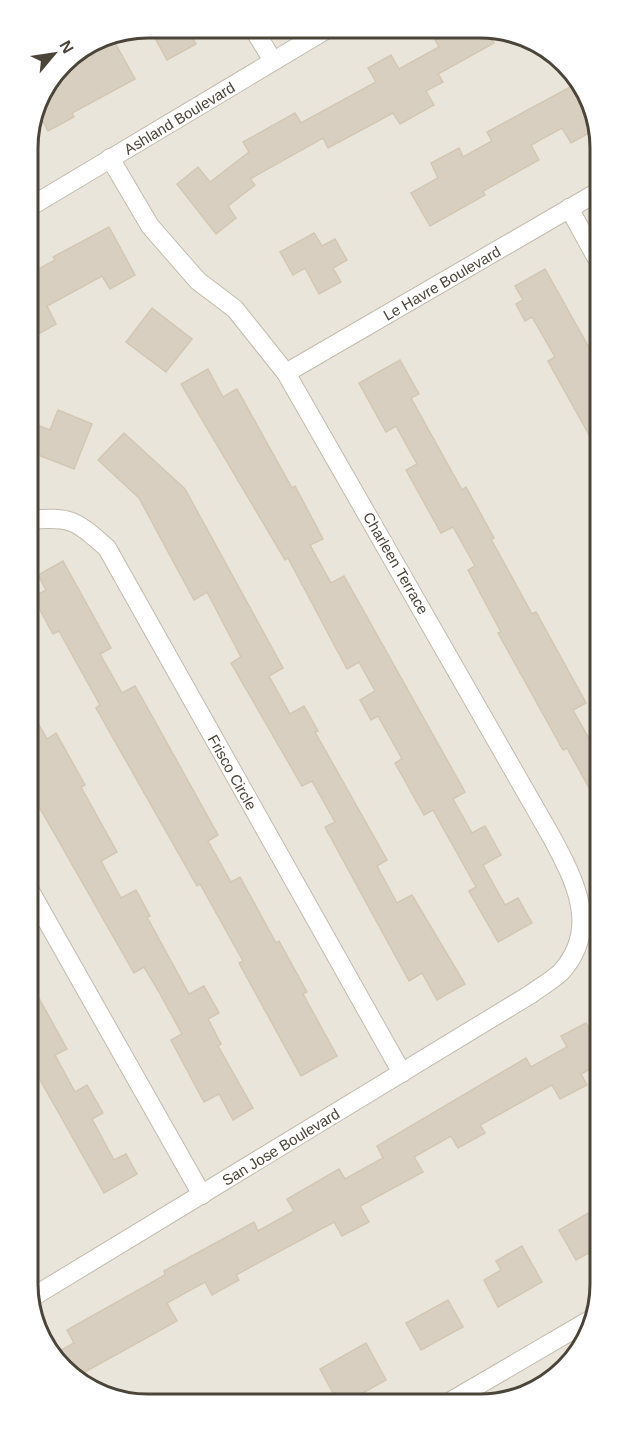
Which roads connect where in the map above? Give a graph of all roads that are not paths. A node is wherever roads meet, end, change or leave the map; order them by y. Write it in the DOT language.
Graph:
graph roads {
  1 [pos="259,38"];
  2 [pos="312,38"];
  3 [pos="273,61"];
  4 [pos="110,158"];
  5 [pos="590,196"];
  6 [pos="38,201"];
  7 [pos="569,208"];
  8 [pos="590,246"];
  9 [pos="286,373"];
  10 [pos="38,519"];
  11 [pos="38,905"];
  12 [pos="531,994"];
  13 [pos="402,1073"];
  14 [pos="202,1195"];
  15 [pos="38,1294"];
  16 [pos="582,1325"];
  17 [pos="463,1394"];
  1 -- 3 [label="street"];
  2 -- 3 [label="street, Ashland Boulevard"];
  3 -- 4 [label="street, Ashland Boulevard"];
  4 -- 6 [label="street, Ashland Boulevard"];
  4 -- 9 [label="street, Charleen Terrace"];
  5 -- 7 [label="street, Le Havre Boulevard"];
  7 -- 8 [label="street"];
  7 -- 9 [label="street, Le Havre Boulevard"];
  9 -- 12 [label="street, Charleen Terrace"];
  10 -- 13 [label="street, Frisco Circle"];
  11 -- 14 [label="street"];
  12 -- 13 [label="street, San Jose Boulevard"];
  13 -- 14 [label="street, San Jose Boulevard"];
  14 -- 15 [label="street, San Jose Boulevard"];
  16 -- 17 [label="street"];
}
